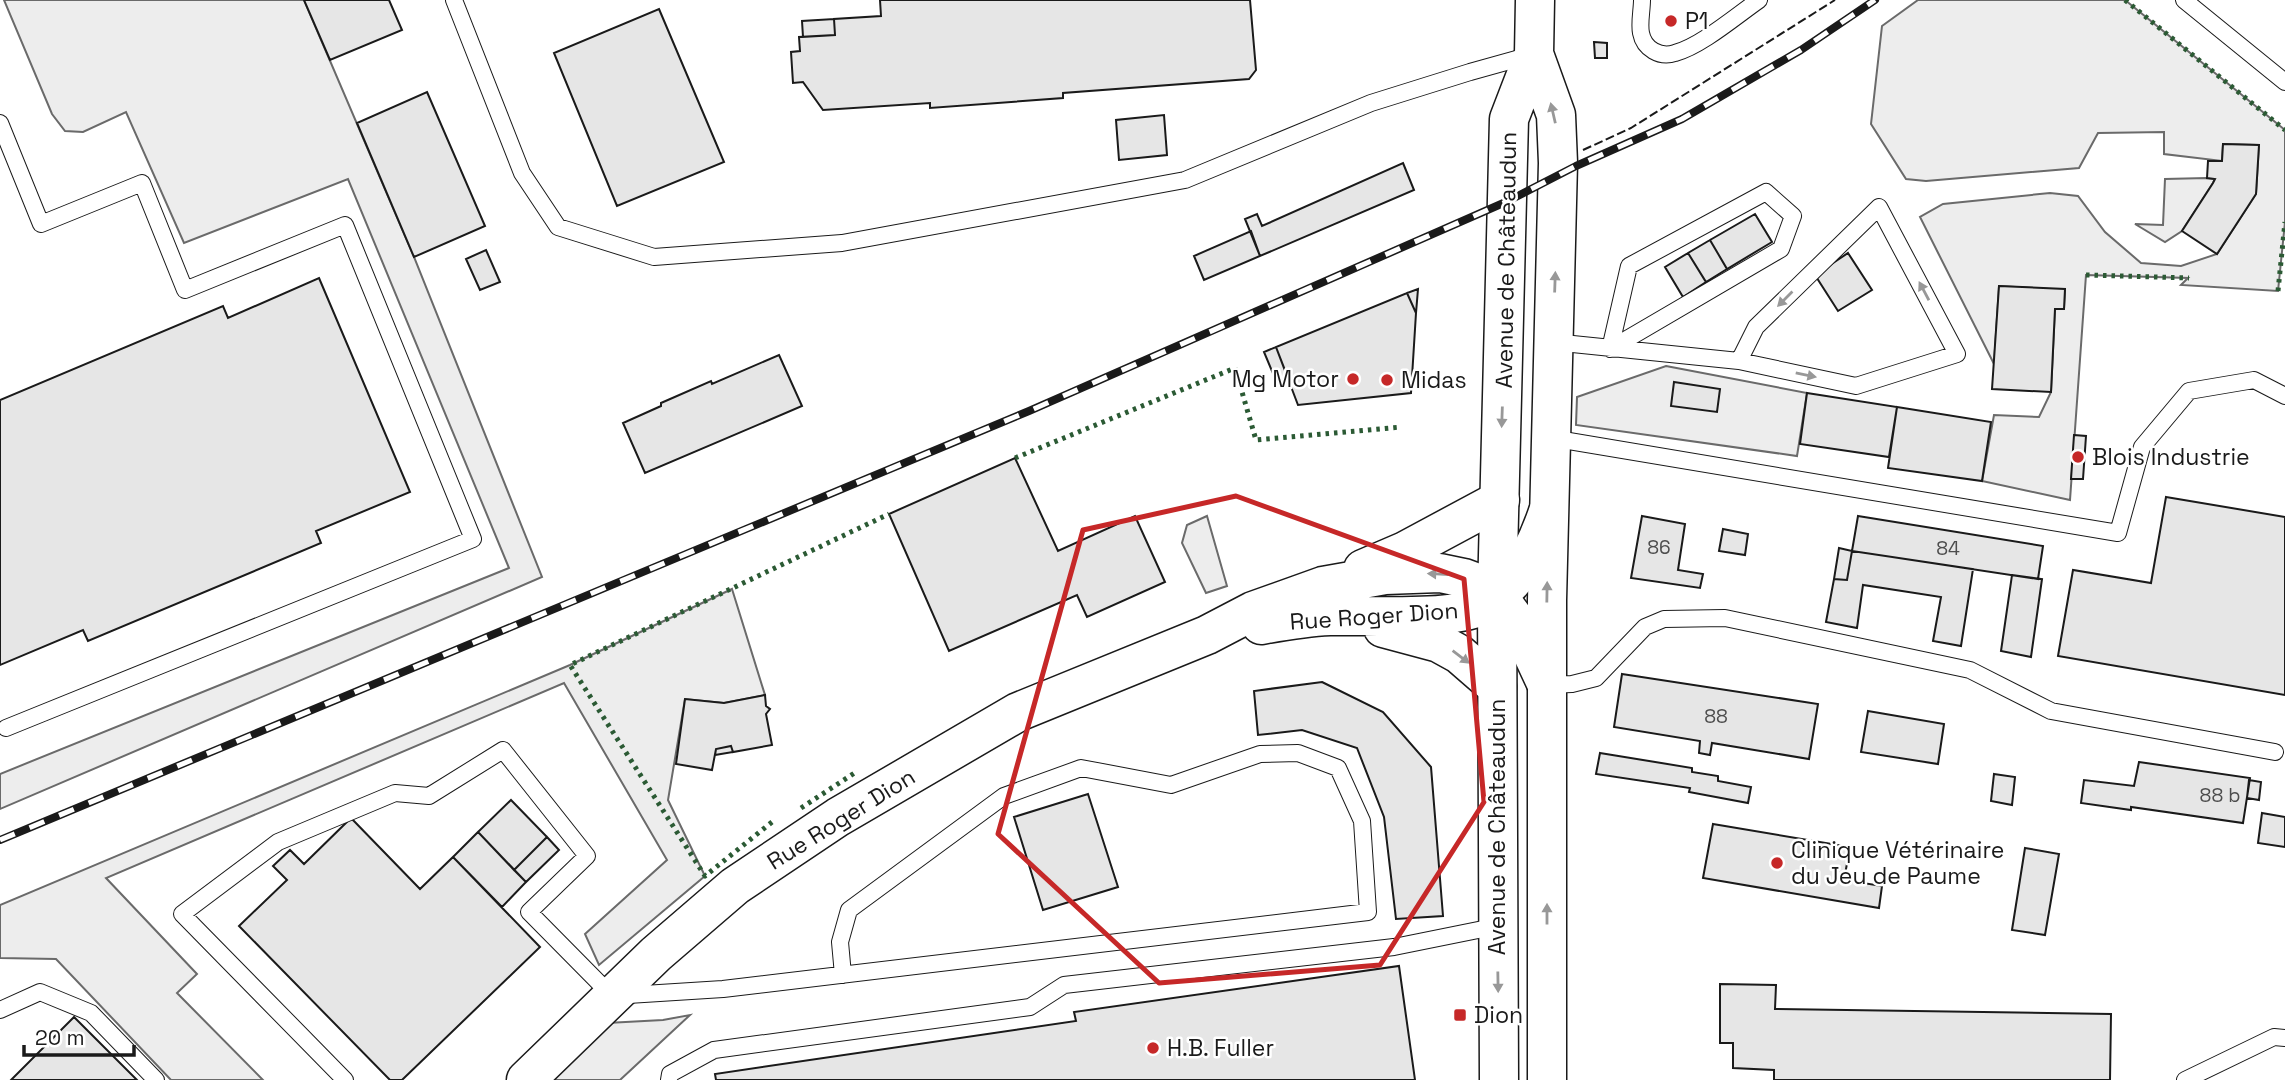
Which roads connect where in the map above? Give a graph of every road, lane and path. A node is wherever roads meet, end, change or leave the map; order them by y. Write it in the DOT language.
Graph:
graph roads {
  1 [pos="454,0"];
  2 [pos="1535,0"];
  3 [pos="1642,0"];
  4 [pos="1759,0"];
  5 [pos="2184,0"];
  6 [pos="1534,54"];
  7 [pos="2285,82"];
  8 [pos="0,123"];
  9 [pos="1553,342"];
  10 [pos="1610,348"];
  11 [pos="1739,361"];
  12 [pos="2285,396"];
  13 [pos="1551,438"];
  14 [pos="1500,500"];
  15 [pos="1548,512"];
  16 [pos="1497,596"];
  17 [pos="1325,601"];
  18 [pos="1547,685"];
  19 [pos="1497,687"];
  20 [pos="6,728"];
  21 [pos="2275,752"];
  22 [pos="1497,926"];
  23 [pos="843,975"];
  24 [pos="612,996"];
  25 [pos="0,1010"];
  26 [pos="2285,1038"];
  27 [pos="156,1080"];
  28 [pos="345,1080"];
  29 [pos="526,1080"];
  30 [pos="669,1080"];
  31 [pos="1499,1080"];
  32 [pos="1548,1080"];
  33 [pos="2185,1080"];
  1 -- 6 [label="lane"];
  2 -- 6 [label="main road"];
  3 -- 4 [label="lane"];
  5 -- 7 [label="lane"];
  9 -- 6 [label="main road, one-way"];
  6 -- 14 [label="main road, Avenue de Châteaudun, one-way"];
  8 -- 20 [label="lane"];
  9 -- 10 [label="lane"];
  9 -- 13 [label="main road"];
  10 -- 10 [label="lane"];
  10 -- 11 [label="lane"];
  11 -- 11 [label="lane, one-way"];
  12 -- 13 [label="lane"];
  13 -- 15 [label="main road"];
  14 -- 16 [label="main road, Avenue de Châteaudun"];
  14 -- 17 [label="main road, one-way"];
  15 -- 16 [label="main road, Rue Roger Dion"];
  18 -- 15 [label="main road, one-way"];
  16 -- 17 [label="main road, Rue Roger Dion"];
  16 -- 18 [label="main road"];
  16 -- 19 [label="main road, Avenue de Châteaudun"];
  17 -- 19 [label="main road, one-way"];
  17 -- 24 [label="main road, Rue Roger Dion"];
  18 -- 21 [label="lane"];
  32 -- 18 [label="main road, one-way"];
  19 -- 22 [label="main road, Avenue de Châteaudun"];
  22 -- 30 [label="lane"];
  22 -- 31 [label="main road, Avenue de Châteaudun, one-way"];
  23 -- 23 [label="lane"];
  23 -- 24 [label="lane"];
  24 -- 28 [label="lane"];
  24 -- 29 [label="main road, Rue Roger Dion"];
  25 -- 27 [label="lane"];
  26 -- 33 [label="lane"];
}
